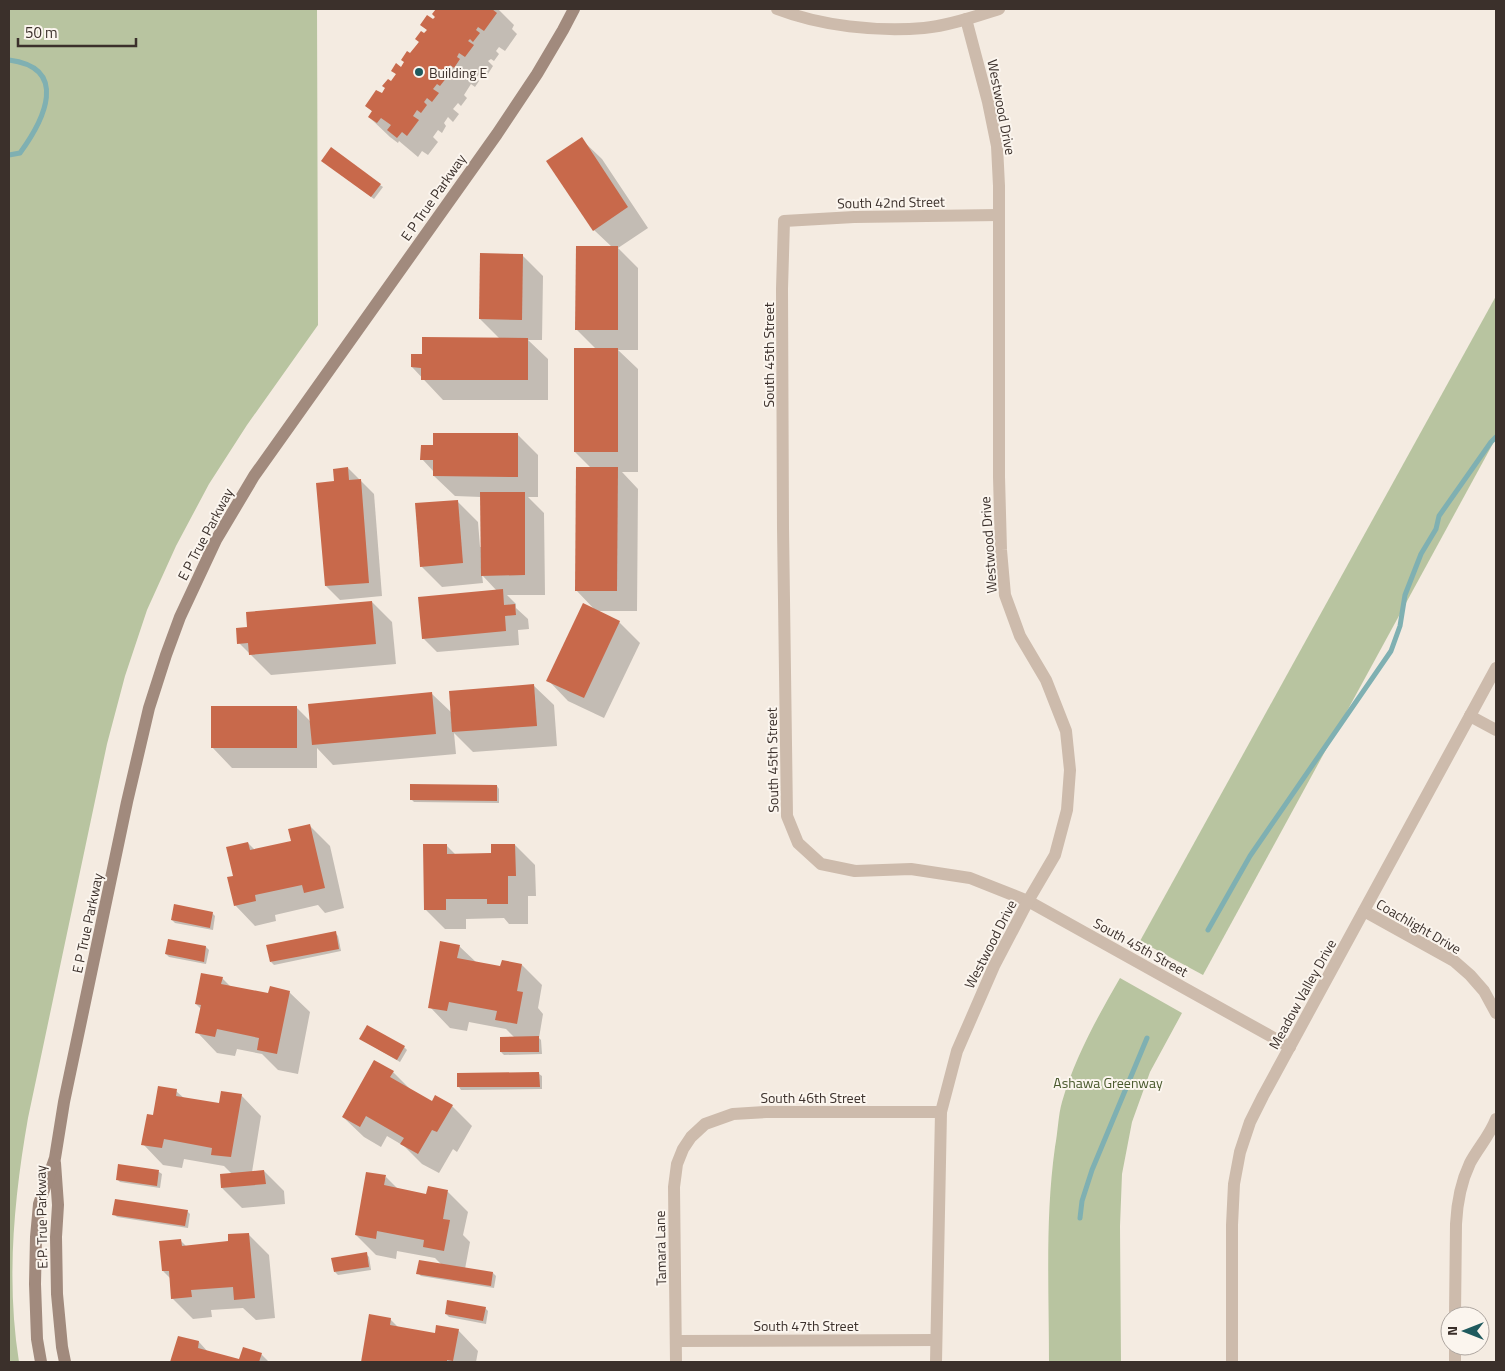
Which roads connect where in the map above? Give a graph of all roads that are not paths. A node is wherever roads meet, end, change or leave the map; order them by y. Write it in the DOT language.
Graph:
graph roads {
  1 [pos="574,9"];
  2 [pos="777,9"];
  3 [pos="999,9"];
  4 [pos="966,19"];
  5 [pos="999,215"];
  6 [pos="784,221"];
  7 [pos="1496,668"];
  8 [pos="1470,716"];
  9 [pos="1496,730"];
  10 [pos="1028,901"];
  11 [pos="1364,911"];
  12 [pos="1496,1013"];
  13 [pos="1290,1047"];
  14 [pos="941,1112"];
  15 [pos="1496,1119"];
  16 [pos="691,1137"];
  17 [pos="54,1158"];
  18 [pos="1456,1306"];
  19 [pos="936,1340"];
  20 [pos="676,1341"];
  21 [pos="41,1362"];
  22 [pos="64,1362"];
  23 [pos="676,1362"];
  24 [pos="936,1362"];
  25 [pos="1232,1362"];
  1 -- 17 [label="main road, E P True Parkway"];
  2 -- 4 [label="street"];
  3 -- 4 [label="street"];
  4 -- 5 [label="street, Westwood Drive"];
  5 -- 6 [label="street, South 42nd Street"];
  5 -- 10 [label="street, Westwood Drive"];
  6 -- 10 [label="street, South 45th Street"];
  7 -- 8 [label="street, Meadow Valley Drive"];
  8 -- 9 [label="street"];
  8 -- 11 [label="street, Meadow Valley Drive"];
  10 -- 13 [label="street, South 45th Street"];
  10 -- 14 [label="street, Westwood Drive"];
  11 -- 12 [label="street, Coachlight Drive"];
  11 -- 13 [label="street, Meadow Valley Drive"];
  13 -- 25 [label="street, Meadow Valley Drive"];
  14 -- 16 [label="street, South 46th Street"];
  14 -- 19 [label="street, Westwood Drive"];
  15 -- 18 [label="street"];
  16 -- 20 [label="street, Tamara Lane"];
  17 -- 21 [label="main road, E.P. True Parkway"];
  17 -- 22 [label="main road, E.P. True Parkway"];
  19 -- 20 [label="street, South 47th Street"];
  19 -- 24 [label="street, Westwood Drive"];
  20 -- 23 [label="street, Tamara Lane"];
}
